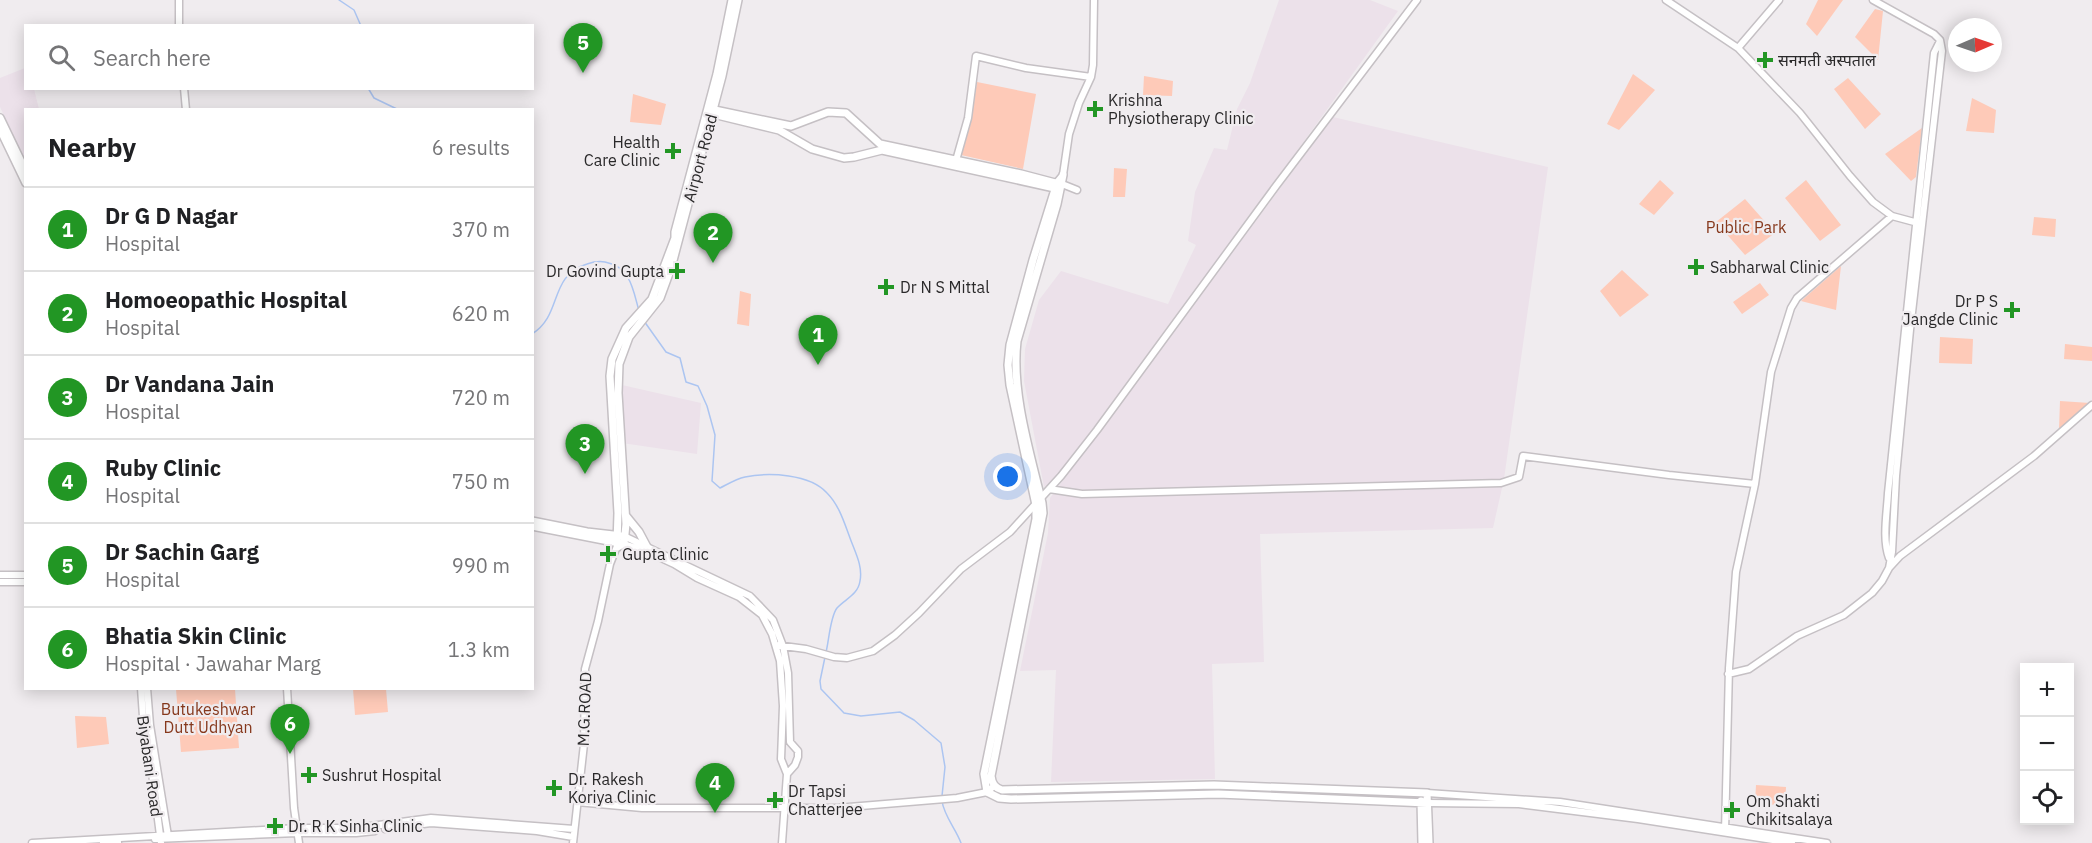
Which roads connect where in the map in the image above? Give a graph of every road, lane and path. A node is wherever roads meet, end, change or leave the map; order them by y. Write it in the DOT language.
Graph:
graph roads {
  1 [pos="179,0"];
  2 [pos="732,0"];
  3 [pos="738,0"];
  4 [pos="1094,0"];
  5 [pos="1417,0"];
  6 [pos="1666,0"];
  7 [pos="1779,0"];
  8 [pos="1873,0"];
  9 [pos="179,24"];
  10 [pos="1738,48"];
  11 [pos="1091,77"];
  12 [pos="184,90"];
  13 [pos="186,108"];
  14 [pos="709,111"];
  15 [pos="0,118"];
  16 [pos="3,135"];
  17 [pos="956,163"];
  18 [pos="24,169"];
  19 [pos="1063,175"];
  20 [pos="24,179"];
  21 [pos="1059,187"];
  22 [pos="1075,190"];
  23 [pos="1892,216"];
  24 [pos="1919,223"];
  25 [pos="634,324"];
  26 [pos="2092,405"];
  27 [pos="1755,484"];
  28 [pos="1049,489"];
  29 [pos="1041,498"];
  30 [pos="1036,505"];
  31 [pos="626,516"];
  32 [pos="534,521"];
  33 [pos="534,526"];
  34 [pos="620,541"];
  35 [pos="647,547"];
  36 [pos="1888,568"];
  37 [pos="0,575"];
  38 [pos="24,575"];
  39 [pos="0,582"];
  40 [pos="24,582"];
  41 [pos="779,645"];
  42 [pos="1728,674"];
  43 [pos="141,690"];
  44 [pos="147,690"];
  45 [pos="287,690"];
  46 [pos="787,774"];
  47 [pos="994,786"];
  48 [pos="987,792"];
  49 [pos="1424,793"];
  50 [pos="576,802"];
  51 [pos="1424,803"];
  52 [pos="783,809"];
  53 [pos="574,829"];
  54 [pos="1725,830"];
  55 [pos="297,831"];
  56 [pos="164,839"];
  57 [pos="573,840"];
  58 [pos="1808,841"];
  59 [pos="32,843"];
  60 [pos="103,843"];
  61 [pos="298,843"];
  62 [pos="782,843"];
  63 [pos="1422,843"];
  64 [pos="1429,843"];
  65 [pos="1792,843"];
  66 [pos="1827,843"];
  1 -- 9 [label="street"];
  2 -- 14 [label="main road, Airport Road"];
  3 -- 14 [label="main road, Airport Road"];
  4 -- 11 [label="street"];
  5 -- 28 [label="street"];
  6 -- 10 [label="street"];
  7 -- 10 [label="street"];
  8 -- 24 [label="street"];
  10 -- 23 [label="street"];
  11 -- 17 [label="street"];
  11 -- 19 [label="street"];
  12 -- 13 [label="street"];
  14 -- 17 [label="main road"];
  14 -- 17 [label="main road"];
  14 -- 25 [label="main road, Airport Road"];
  15 -- 16 [label="main road"];
  16 -- 18 [label="main road"];
  16 -- 20 [label="main road"];
  17 -- 21 [label="main road"];
  19 -- 21 [label="main road"];
  21 -- 22 [label="street"];
  21 -- 29 [label="main road"];
  21 -- 30 [label="main road"];
  23 -- 24 [label="street"];
  23 -- 27 [label="street"];
  24 -- 36 [label="street"];
  25 -- 31 [label="main road"];
  25 -- 34 [label="main road"];
  26 -- 36 [label="street"];
  27 -- 28 [label="street"];
  27 -- 42 [label="street"];
  28 -- 29 [label="street"];
  29 -- 30 [label="street"];
  29 -- 47 [label="main road"];
  30 -- 41 [label="street"];
  30 -- 48 [label="main road"];
  31 -- 34 [label="main road"];
  31 -- 35 [label="main road"];
  32 -- 34 [label="main road"];
  33 -- 34 [label="main road"];
  34 -- 35 [label="street"];
  34 -- 41 [label="street"];
  34 -- 50 [label="street, M.G.ROAD"];
  35 -- 41 [label="street"];
  36 -- 42 [label="street"];
  37 -- 38 [label="street"];
  39 -- 40 [label="street"];
  41 -- 46 [label="street"];
  41 -- 46 [label="street"];
  42 -- 54 [label="street"];
  43 -- 56 [label="street, Biyabani Road"];
  44 -- 56 [label="street, Biyabani Road"];
  45 -- 55 [label="street"];
  46 -- 52 [label="street"];
  47 -- 48 [label="street"];
  47 -- 49 [label="main road"];
  48 -- 51 [label="main road"];
  48 -- 52 [label="street"];
  49 -- 51 [label="main road"];
  49 -- 54 [label="street"];
  50 -- 52 [label="street"];
  50 -- 53 [label="street, M.G.ROAD"];
  51 -- 54 [label="street"];
  51 -- 63 [label="main road"];
  51 -- 64 [label="main road"];
  52 -- 62 [label="street"];
  53 -- 55 [label="street"];
  53 -- 57 [label="street, M.G.ROAD"];
  54 -- 58 [label="street"];
  54 -- 65 [label="street"];
  55 -- 56 [label="street"];
  55 -- 57 [label="street"];
  55 -- 61 [label="street"];
  56 -- 59 [label="street"];
  56 -- 60 [label="street"];
  58 -- 66 [label="street"];
}
